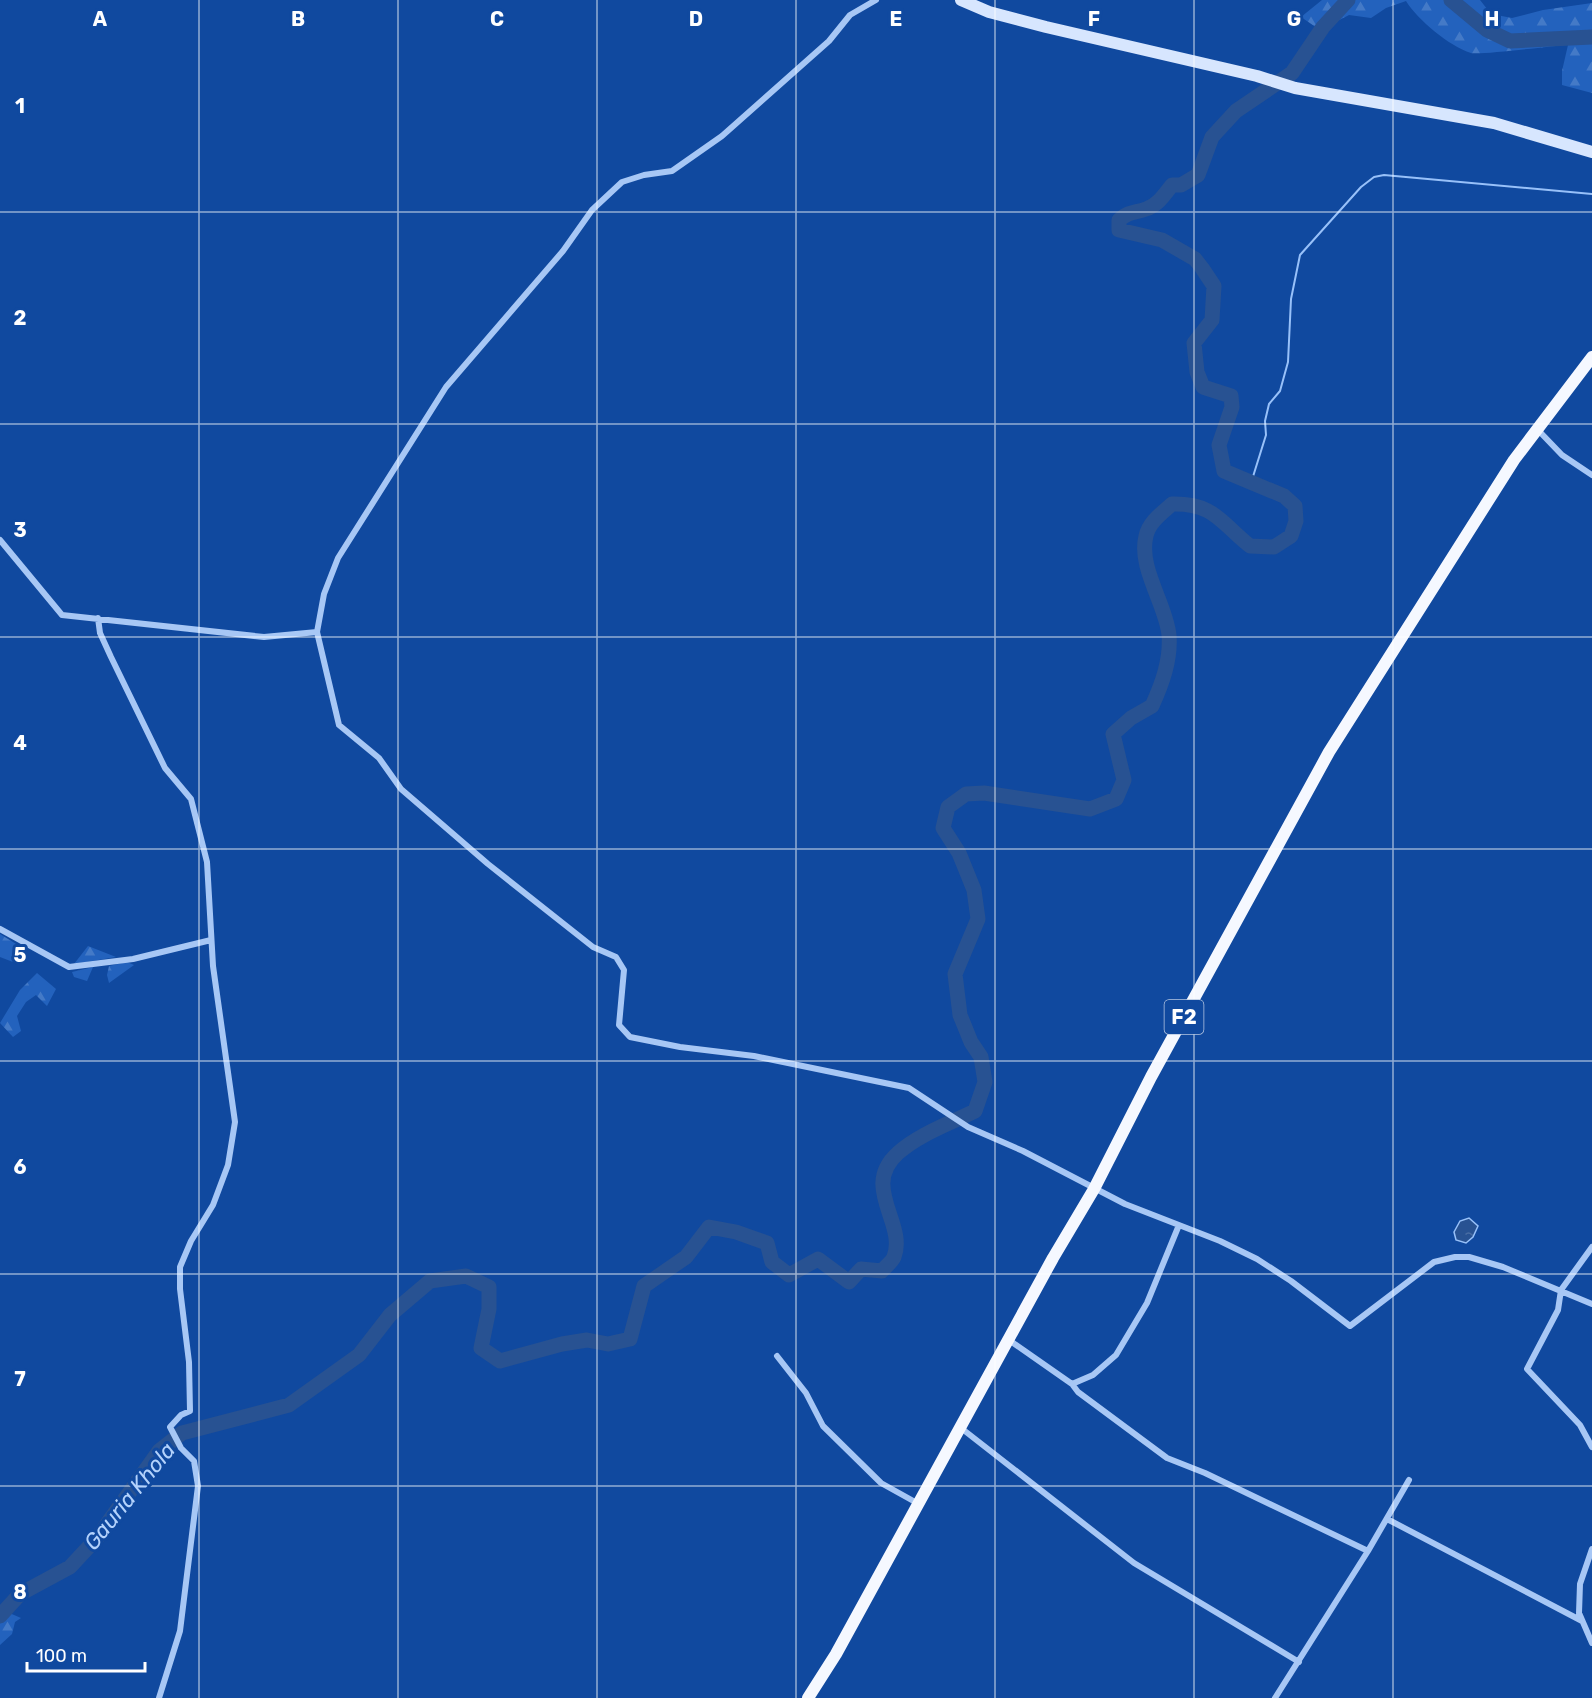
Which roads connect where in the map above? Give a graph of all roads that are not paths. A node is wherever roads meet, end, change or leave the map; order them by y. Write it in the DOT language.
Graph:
graph roads {
  1 [pos="876,0"];
  2 [pos="961,0"];
  3 [pos="1592,153"];
  4 [pos="1592,357"];
  5 [pos="1537,429"];
  6 [pos="1592,475"];
  7 [pos="0,540"];
  8 [pos="98,618"];
  9 [pos="316,632"];
  10 [pos="0,929"];
  11 [pos="211,940"];
  12 [pos="1094,1189"];
  13 [pos="1179,1225"];
  14 [pos="1592,1246"];
  15 [pos="1561,1290"];
  16 [pos="1592,1304"];
  17 [pos="1008,1340"];
  18 [pos="777,1356"];
  19 [pos="1072,1384"];
  20 [pos="961,1428"];
  21 [pos="1592,1447"];
  22 [pos="1409,1480"];
  23 [pos="917,1503"];
  24 [pos="1387,1519"];
  25 [pos="1592,1549"];
  26 [pos="1368,1551"];
  27 [pos="1582,1621"];
  28 [pos="1592,1643"];
  29 [pos="1299,1662"];
  30 [pos="159,1698"];
  31 [pos="808,1698"];
  32 [pos="1275,1698"];
  1 -- 9 [label="street"];
  2 -- 3 [label="street"];
  4 -- 5 [label="main road, F2"];
  5 -- 6 [label="street"];
  5 -- 12 [label="main road, F2"];
  7 -- 8 [label="street"];
  8 -- 9 [label="street"];
  8 -- 11 [label="street"];
  9 -- 12 [label="street"];
  10 -- 11 [label="street"];
  11 -- 30 [label="street"];
  12 -- 13 [label="street"];
  12 -- 17 [label="main road, F2"];
  13 -- 15 [label="street"];
  13 -- 19 [label="street"];
  14 -- 15 [label="street"];
  15 -- 16 [label="street"];
  15 -- 21 [label="street"];
  17 -- 19 [label="street"];
  17 -- 20 [label="main road, F2"];
  18 -- 23 [label="street"];
  19 -- 26 [label="street"];
  20 -- 23 [label="main road, F2"];
  20 -- 29 [label="street"];
  22 -- 24 [label="street"];
  23 -- 31 [label="main road, F2"];
  24 -- 26 [label="street"];
  24 -- 27 [label="street"];
  25 -- 27 [label="street"];
  26 -- 29 [label="street"];
  27 -- 28 [label="street"];
  29 -- 32 [label="street"];
}
